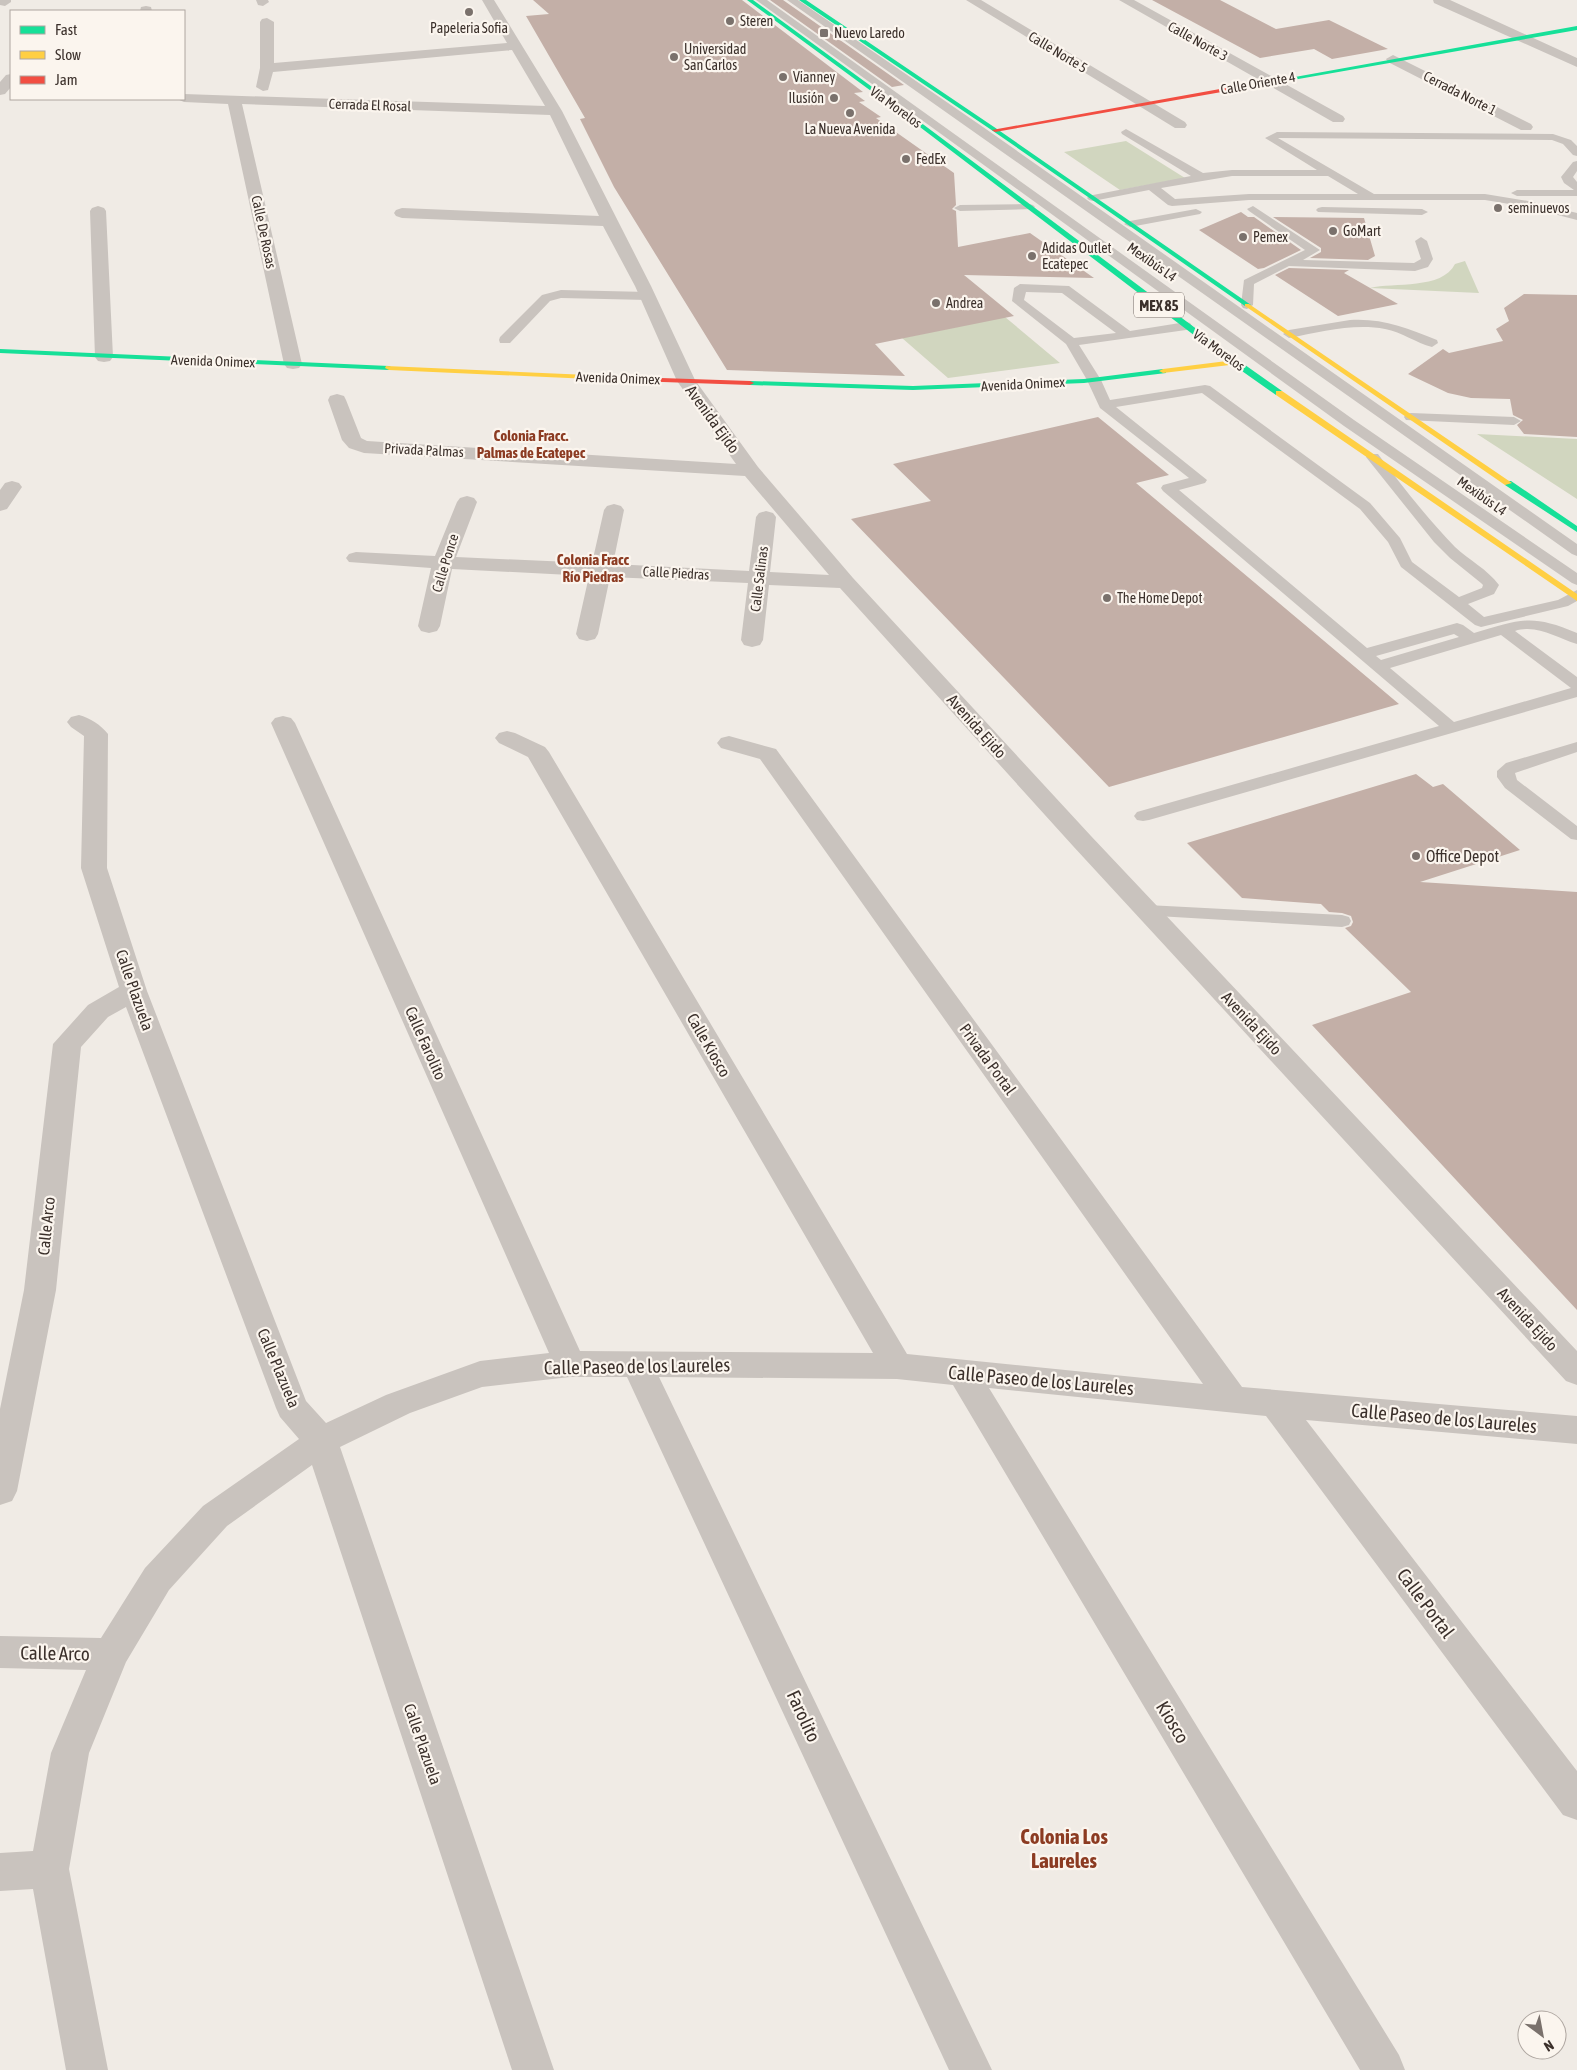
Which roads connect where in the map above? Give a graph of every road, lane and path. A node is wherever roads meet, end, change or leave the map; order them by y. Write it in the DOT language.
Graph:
graph roads {
  1 [pos="488,0"];
  2 [pos="750,0"];
  3 [pos="761,0"];
  4 [pos="792,0"];
  5 [pos="802,0"];
  6 [pos="972,0"];
  7 [pos="1125,0"];
  8 [pos="1439,0"];
  9 [pos="267,22"];
  10 [pos="1577,28"];
  11 [pos="1522,38"];
  12 [pos="516,46"];
  13 [pos="1393,60"];
  14 [pos="1577,63"];
  15 [pos="267,68"];
  16 [pos="10,79"];
  17 [pos="1270,81"];
  18 [pos="0,91"];
  19 [pos="185,98"];
  20 [pos="234,100"];
  21 [pos="260,101"];
  22 [pos="1144,104"];
  23 [pos="556,111"];
  24 [pos="1338,119"];
  25 [pos="1180,125"];
  26 [pos="1526,127"];
  27 [pos="995,130"];
  28 [pos="1126,132"];
  29 [pos="1577,153"];
  30 [pos="1577,164"];
  31 [pos="1330,173"];
  32 [pos="1201,177"];
  33 [pos="1577,186"];
  34 [pos="1152,187"];
  35 [pos="1577,194"];
  36 [pos="1372,197"];
  37 [pos="1485,197"];
  38 [pos="1093,198"];
  39 [pos="1172,203"];
  40 [pos="1577,204"];
  41 [pos="1030,207"];
  42 [pos="960,208"];
  43 [pos="1253,209"];
  44 [pos="1273,210"];
  45 [pos="1313,210"];
  46 [pos="98,211"];
  47 [pos="1422,212"];
  48 [pos="1560,212"];
  49 [pos="402,213"];
  50 [pos="1119,216"];
  51 [pos="1577,217"];
  52 [pos="609,221"];
  53 [pos="1130,224"];
  54 [pos="1421,241"];
  55 [pos="1286,263"];
  56 [pos="648,296"];
  57 [pos="1247,306"];
  58 [pos="1186,326"];
  59 [pos="1289,334"];
  60 [pos="1128,335"];
  61 [pos="505,340"];
  62 [pos="1071,342"];
  63 [pos="1432,343"];
  64 [pos="2,354"];
  65 [pos="104,357"];
  66 [pos="1235,362"];
  67 [pos="293,364"];
  68 [pos="1094,380"];
  69 [pos="686,381"];
  70 [pos="337,400"];
  71 [pos="1105,405"];
  72 [pos="1411,417"];
  73 [pos="1514,421"];
  74 [pos="1373,457"];
  75 [pos="751,471"];
  76 [pos="0,487"];
  77 [pos="467,502"];
  78 [pos="0,505"];
  79 [pos="614,510"];
  80 [pos="766,517"];
  81 [pos="1577,530"];
  82 [pos="1577,551"];
  83 [pos="356,558"];
  84 [pos="443,562"];
  85 [pos="601,569"];
  86 [pos="759,577"];
  87 [pos="1577,580"];
  88 [pos="846,582"];
  89 [pos="1576,596"];
  90 [pos="1455,603"];
  91 [pos="429,626"];
  92 [pos="1504,630"];
  93 [pos="588,634"];
  94 [pos="1472,639"];
  95 [pos="1577,639"];
  96 [pos="752,640"];
  97 [pos="1364,654"];
  98 [pos="1378,666"];
  99 [pos="1577,685"];
  100 [pos="1577,692"];
  101 [pos="79,722"];
  102 [pos="283,723"];
  103 [pos="1451,728"];
  104 [pos="507,738"];
  105 [pos="729,743"];
  106 [pos="1577,747"];
  107 [pos="1143,816"];
  108 [pos="1577,836"];
  109 [pos="1147,911"];
  110 [pos="1342,921"];
  111 [pos="134,991"];
  112 [pos="636,1363"];
  113 [pos="570,1364"];
  114 [pos="897,1366"];
  115 [pos="1577,1372"];
  116 [pos="963,1373"];
  117 [pos="1231,1398"];
  118 [pos="1275,1404"];
  119 [pos="1577,1430"];
  120 [pos="321,1441"];
  121 [pos="0,1491"];
  122 [pos="0,1652"];
  123 [pos="111,1654"];
  124 [pos="1577,1802"];
  125 [pos="48,1869"];
  126 [pos="0,1872"];
  127 [pos="88,2070"];
  128 [pos="533,2070"];
  129 [pos="971,2070"];
  130 [pos="1384,2070"];
  1 -- 12 [label="street, Avenida Ejido"];
  2 -- 41 [label="main road, Vía Morelos / MEX 85"];
  3 -- 87 [label="lane, Mexibús L4"];
  4 -- 82 [label="lane, Mexibús L4"];
  5 -- 27 [label="main road"];
  6 -- 22 [label="street, Calle Norte 5"];
  7 -- 17 [label="street, Calle Norte 3"];
  8 -- 11 [label="street"];
  9 -- 15 [label="street"];
  10 -- 11 [label="main road, Calle Oriente 4"];
  11 -- 13 [label="main road, Calle Oriente 4"];
  11 -- 14 [label="street"];
  12 -- 15 [label="street"];
  12 -- 23 [label="street, Avenida Ejido"];
  13 -- 17 [label="main road, Calle Oriente 4"];
  13 -- 26 [label="street, Cerrada Norte 1"];
  15 -- 21 [label="street"];
  16 -- 18 [label="street"];
  17 -- 22 [label="main road, Calle Oriente 4"];
  17 -- 24 [label="street, Calle Norte 3"];
  19 -- 20 [label="street, Cerrada El Rosal"];
  20 -- 21 [label="street, Cerrada El Rosal"];
  20 -- 67 [label="street, Calle De Rosas"];
  21 -- 23 [label="street, Cerrada El Rosal"];
  22 -- 25 [label="street, Calle Norte 5"];
  22 -- 27 [label="main road, Calle Oriente 4"];
  23 -- 52 [label="street, Avenida Ejido"];
  27 -- 38 [label="main road"];
  28 -- 32 [label="lane"];
  29 -- 31 [label="lane"];
  30 -- 33 [label="lane"];
  31 -- 32 [label="lane"];
  31 -- 36 [label="lane"];
  32 -- 34 [label="lane"];
  34 -- 38 [label="lane"];
  34 -- 39 [label="lane"];
  35 -- 37 [label="lane"];
  36 -- 37 [label="lane"];
  36 -- 39 [label="lane"];
  37 -- 48 [label="lane"];
  38 -- 50 [label="main road"];
  39 -- 50 [label="lane"];
  40 -- 48 [label="lane"];
  41 -- 42 [label="lane"];
  41 -- 58 [label="main road, Vía Morelos / MEX 85"];
  43 -- 44 [label="lane"];
  43 -- 53 [label="lane"];
  43 -- 55 [label="lane"];
  45 -- 47 [label="lane"];
  46 -- 65 [label="street"];
  48 -- 51 [label="lane"];
  49 -- 52 [label="street"];
  50 -- 53 [label="main road"];
  52 -- 56 [label="street, Avenida Ejido"];
  53 -- 57 [label="main road"];
  54 -- 55 [label="lane"];
  55 -- 57 [label="lane"];
  56 -- 61 [label="lane"];
  56 -- 69 [label="street, Avenida Ejido"];
  57 -- 59 [label="main road"];
  58 -- 60 [label="lane"];
  58 -- 66 [label="main road, Vía Morelos / MEX 85"];
  59 -- 63 [label="lane"];
  59 -- 72 [label="main road"];
  60 -- 62 [label="lane"];
  60 -- 62 [label="lane"];
  62 -- 68 [label="lane"];
  64 -- 65 [label="main road, Avenida Onimex"];
  65 -- 67 [label="main road, Avenida Onimex"];
  66 -- 68 [label="main road, Avenida Onimex"];
  66 -- 74 [label="main road, Vía Morelos / MEX 85"];
  67 -- 69 [label="main road, Avenida Onimex"];
  68 -- 69 [label="main road, Avenida Onimex"];
  68 -- 71 [label="lane"];
  69 -- 75 [label="street, Avenida Ejido"];
  70 -- 75 [label="street, Privada Palmas"];
  71 -- 90 [label="lane"];
  71 -- 97 [label="lane"];
  72 -- 73 [label="lane"];
  72 -- 81 [label="main road"];
  74 -- 89 [label="main road, Vía Morelos / MEX 85"];
  74 -- 90 [label="lane"];
  75 -- 88 [label="street, Avenida Ejido"];
  76 -- 78 [label="street"];
  77 -- 84 [label="street, Calle Ponce"];
  79 -- 85 [label="street"];
  80 -- 86 [label="street, Calle Salinas"];
  83 -- 84 [label="street, Calle Piedras"];
  84 -- 85 [label="street, Calle Piedras"];
  84 -- 91 [label="street, Calle Ponce"];
  85 -- 86 [label="street, Calle Piedras"];
  85 -- 93 [label="street"];
  86 -- 88 [label="street, Calle Piedras"];
  86 -- 96 [label="street, Calle Salinas"];
  88 -- 109 [label="street, Avenida Ejido"];
  89 -- 90 [label="lane"];
  92 -- 94 [label="lane"];
  92 -- 95 [label="lane"];
  92 -- 99 [label="lane"];
  94 -- 97 [label="lane"];
  94 -- 98 [label="lane"];
  97 -- 98 [label="lane"];
  98 -- 103 [label="lane"];
  100 -- 103 [label="lane"];
  101 -- 111 [label="street, Calle Plazuela"];
  102 -- 113 [label="street, Calle Farolito"];
  103 -- 107 [label="lane"];
  104 -- 114 [label="street, Calle Kiosco"];
  105 -- 117 [label="street, Privada Portal"];
  106 -- 108 [label="lane"];
  109 -- 110 [label="lane"];
  109 -- 115 [label="street, Avenida Ejido"];
  111 -- 120 [label="street, Calle Plazuela"];
  111 -- 121 [label="street, Calle Arco"];
  112 -- 113 [label="street, Calle Paseo de los Laureles"];
  112 -- 114 [label="street, Calle Paseo de los Laureles"];
  112 -- 129 [label="street, Farolito"];
  113 -- 120 [label="street, Calle Paseo de los Laureles"];
  114 -- 116 [label="street, Calle Paseo de los Laureles"];
  116 -- 117 [label="street, Calle Paseo de los Laureles"];
  116 -- 130 [label="street, Kiosco"];
  117 -- 118 [label="street, Calle Paseo de los Laureles"];
  118 -- 119 [label="street, Calle Paseo de los Laureles"];
  118 -- 124 [label="street, Calle Portal"];
  120 -- 123 [label="street, Calle Paseo de los Laureles"];
  120 -- 128 [label="street, Calle Plazuela"];
  122 -- 123 [label="street, Calle Arco"];
  123 -- 125 [label="street, Calle Paseo de los Laureles"];
  125 -- 126 [label="street"];
  125 -- 127 [label="street, Calle Paseo de los Laureles"];
}
